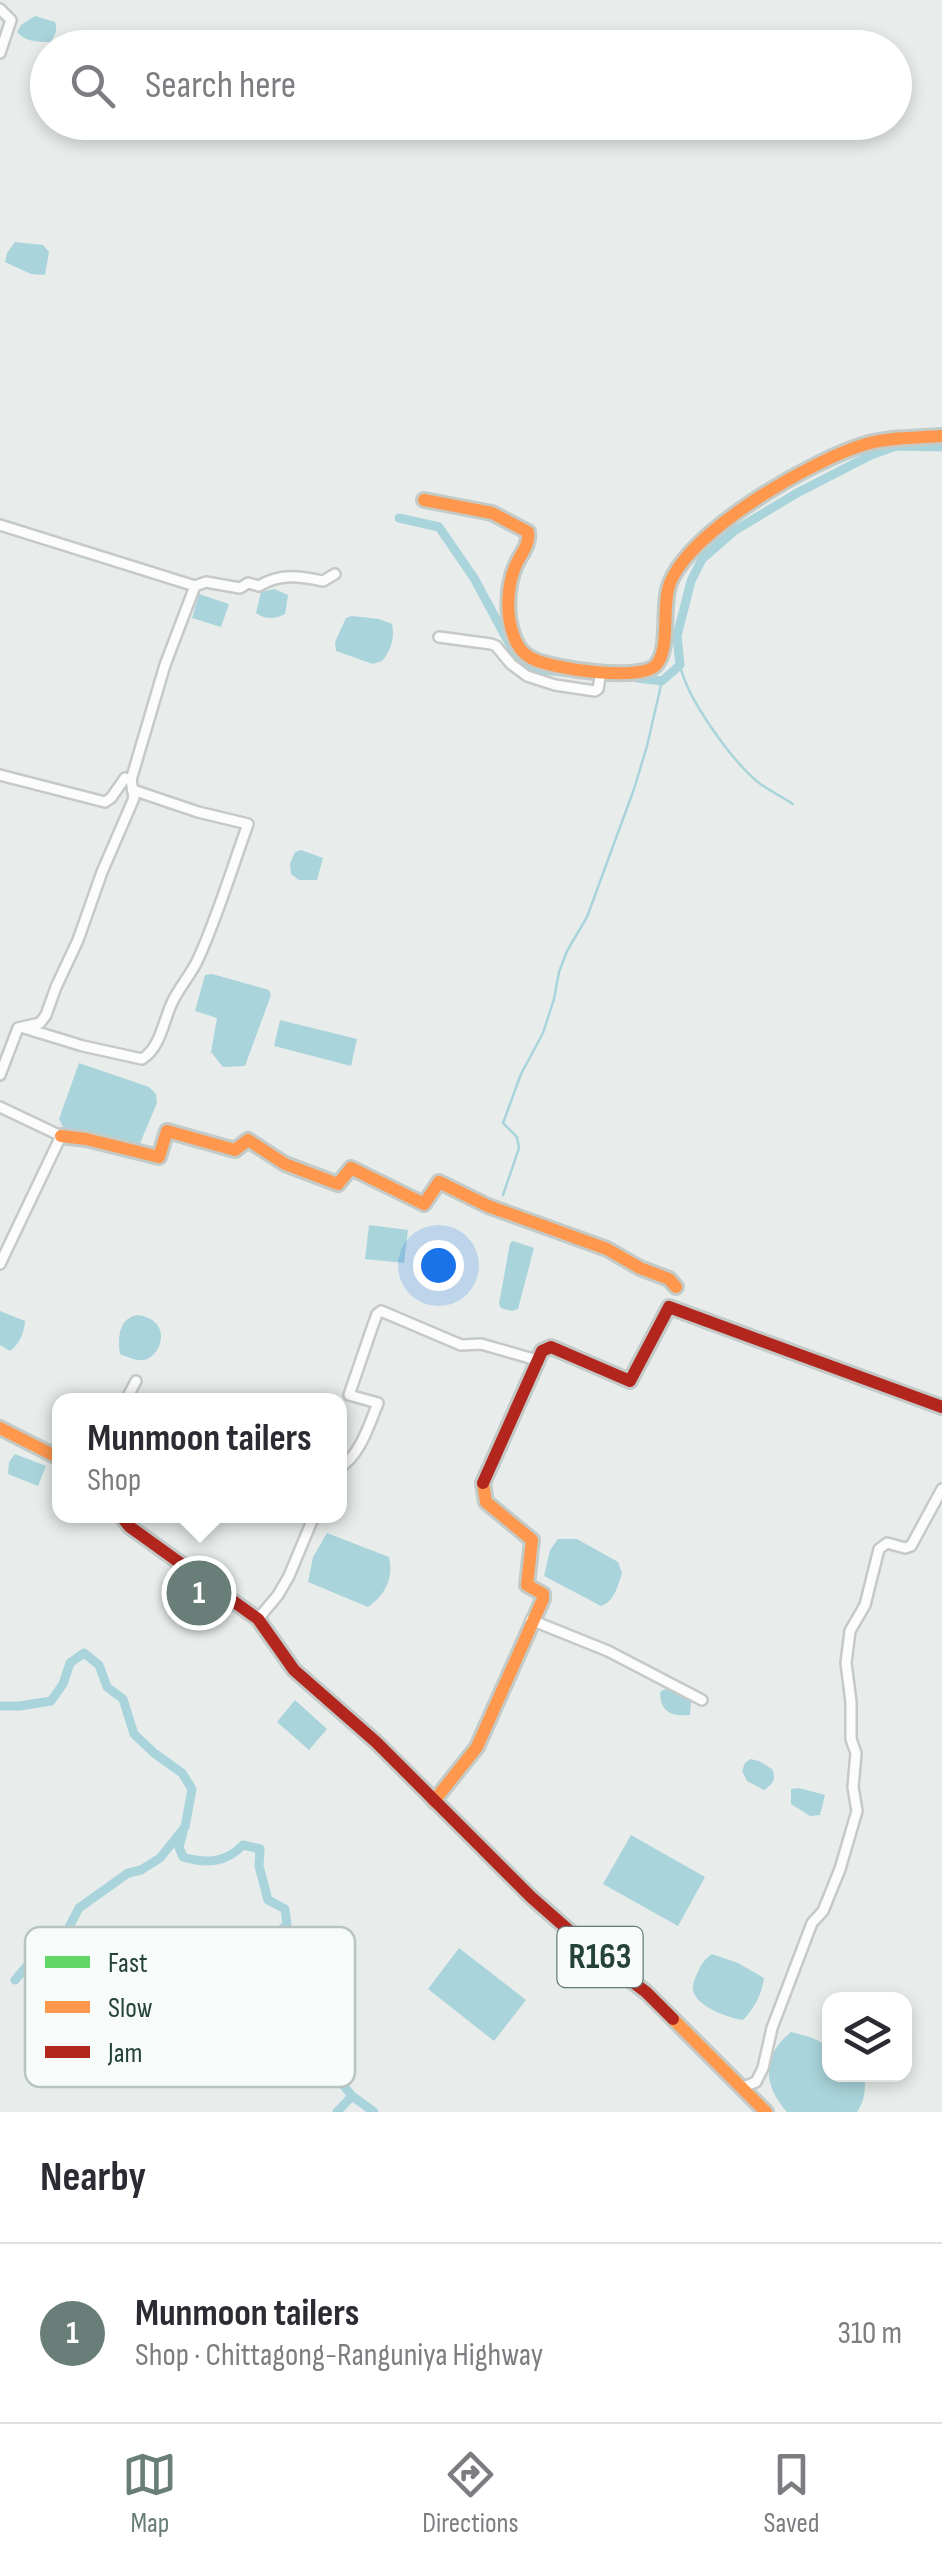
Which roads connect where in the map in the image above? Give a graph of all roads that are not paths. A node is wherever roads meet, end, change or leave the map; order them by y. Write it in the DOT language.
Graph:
graph roads {
  1 [pos="0,9"];
  2 [pos="0,53"];
  3 [pos="942,436"];
  4 [pos="424,500"];
  5 [pos="0,526"];
  6 [pos="335,574"];
  7 [pos="195,586"];
  8 [pos="439,637"];
  9 [pos="601,671"];
  10 [pos="0,775"];
  11 [pos="132,785"];
  12 [pos="23,1028"];
  13 [pos="0,1075"];
  14 [pos="0,1107"];
  15 [pos="61,1136"];
  16 [pos="0,1264"];
  17 [pos="676,1287"];
  18 [pos="537,1360"];
  19 [pos="136,1381"];
  20 [pos="130,1393"];
  21 [pos="942,1407"];
  22 [pos="0,1428"];
  23 [pos="52,1454"];
  24 [pos="347,1462"];
  25 [pos="942,1489"];
  26 [pos="127,1523"];
  27 [pos="311,1523"];
  28 [pos="258,1619"];
  29 [pos="531,1620"];
  30 [pos="702,1700"];
  31 [pos="434,1801"];
  32 [pos="740,2088"];
  33 [pos="766,2112"];
  1 -- 2 [label="street"];
  3 -- 9 [label="street"];
  4 -- 9 [label="street"];
  5 -- 7 [label="street"];
  6 -- 7 [label="street"];
  7 -- 11 [label="street"];
  8 -- 9 [label="street"];
  10 -- 11 [label="street"];
  11 -- 12 [label="street"];
  11 -- 12 [label="street"];
  12 -- 13 [label="street"];
  14 -- 15 [label="street"];
  15 -- 16 [label="street"];
  15 -- 17 [label="street"];
  18 -- 21 [label="street"];
  18 -- 24 [label="street"];
  18 -- 29 [label="street"];
  19 -- 20 [label="street"];
  22 -- 23 [label="street"];
  25 -- 32 [label="street"];
  26 -- 28 [label="street, R163"];
  27 -- 28 [label="street"];
  28 -- 31 [label="street, R163"];
  29 -- 30 [label="street"];
  29 -- 31 [label="street"];
  31 -- 32 [label="street, R163"];
  32 -- 33 [label="street, R163"];
}
